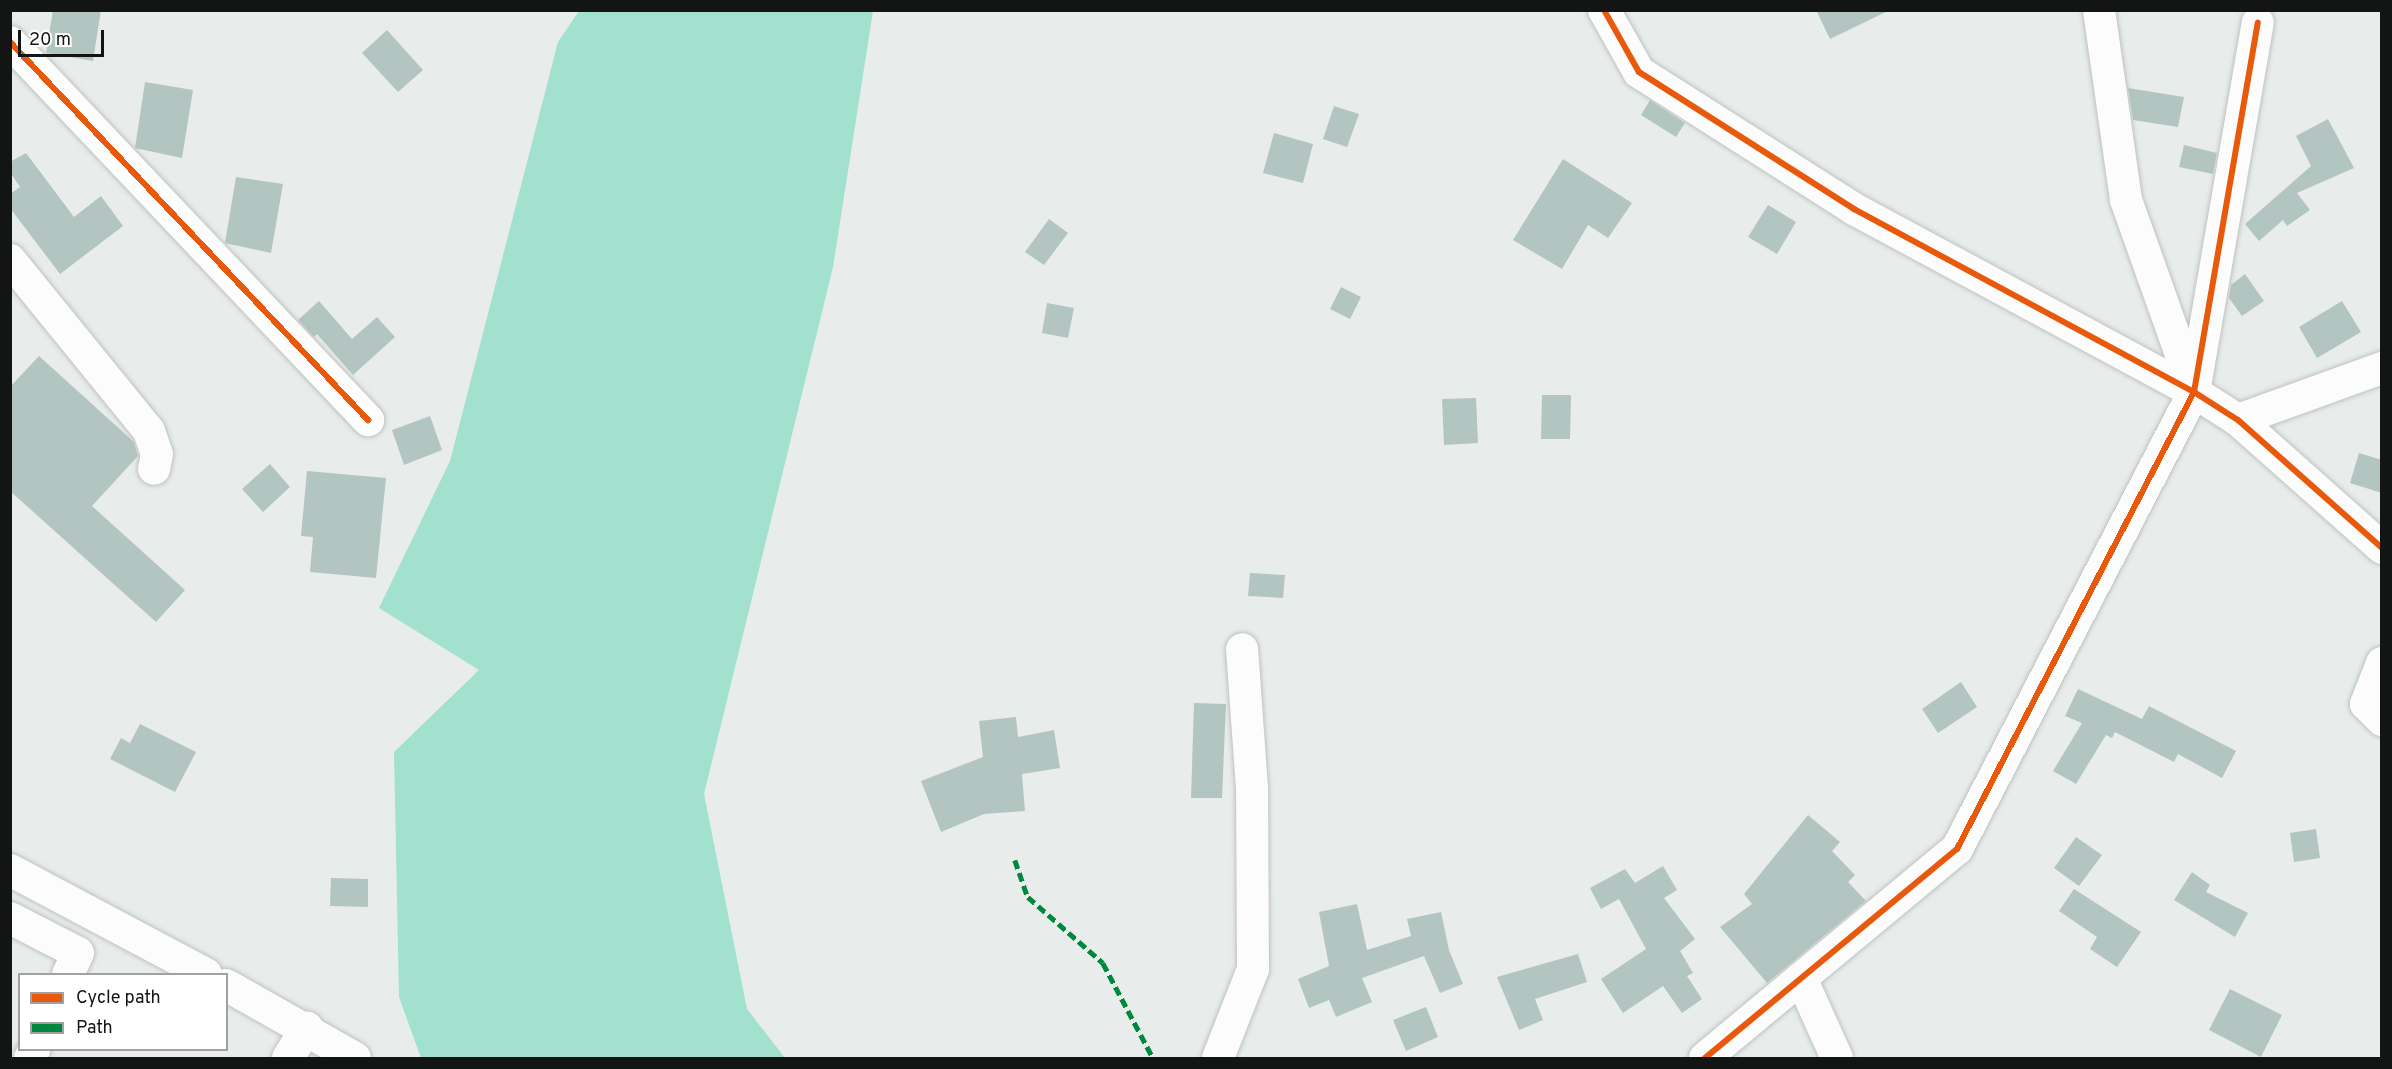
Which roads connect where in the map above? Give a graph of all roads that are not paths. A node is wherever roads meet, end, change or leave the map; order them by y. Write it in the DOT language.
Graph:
graph roads {
  1 [pos="1604,10"];
  2 [pos="2099,10"];
  3 [pos="2259,22"];
  4 [pos="10,42"];
  5 [pos="10,260"];
  6 [pos="2382,368"];
  7 [pos="2194,392"];
  8 [pos="368,420"];
  9 [pos="2238,420"];
  10 [pos="154,469"];
  11 [pos="2382,548"];
  12 [pos="1242,649"];
  13 [pos="2382,663"];
  14 [pos="2382,720"];
  15 [pos="10,870"];
  16 [pos="72,903"];
  17 [pos="10,918"];
  18 [pos="48,938"];
  19 [pos="69,973"];
  20 [pos="202,973"];
  21 [pos="1801,978"];
  22 [pos="228,986"];
  23 [pos="307,1028"];
  24 [pos="288,1059"];
  25 [pos="355,1059"];
  26 [pos="1218,1059"];
  27 [pos="1705,1059"];
  28 [pos="1838,1059"];
  1 -- 7 [label="street"];
  2 -- 7 [label="street"];
  3 -- 7 [label="street"];
  4 -- 8 [label="street"];
  5 -- 10 [label="street"];
  6 -- 9 [label="street"];
  7 -- 9 [label="street"];
  7 -- 21 [label="street"];
  9 -- 11 [label="street"];
  12 -- 26 [label="street"];
  13 -- 14 [label="street"];
  15 -- 16 [label="street"];
  16 -- 18 [label="street"];
  16 -- 20 [label="street"];
  17 -- 18 [label="street"];
  18 -- 19 [label="street"];
  21 -- 27 [label="street"];
  21 -- 28 [label="street"];
  22 -- 23 [label="street"];
  23 -- 24 [label="street"];
  23 -- 25 [label="street"];
}
